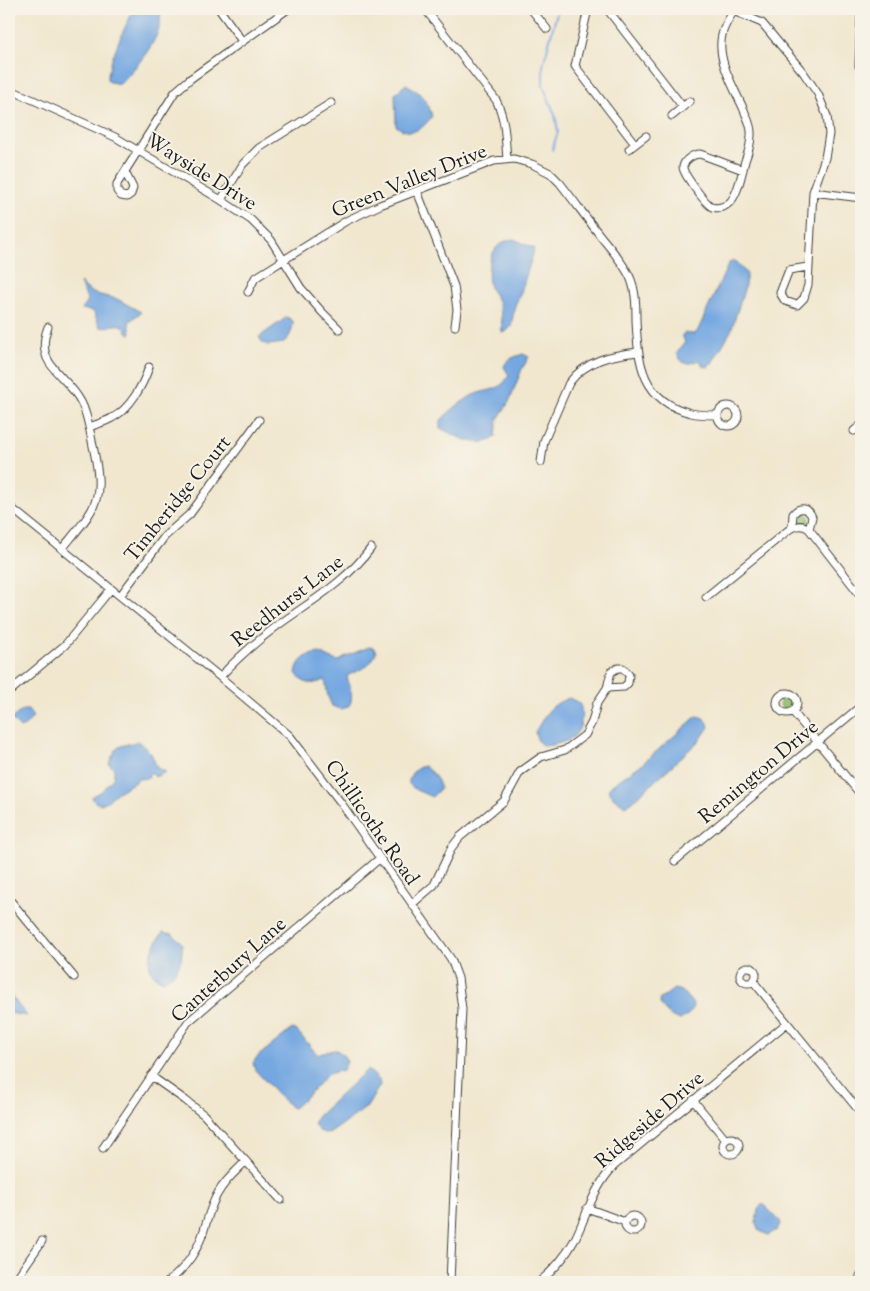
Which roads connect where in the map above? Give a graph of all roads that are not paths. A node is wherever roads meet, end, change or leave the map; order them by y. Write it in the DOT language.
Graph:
graph roads {
  1 [pos="220,9"];
  2 [pos="288,9"];
  3 [pos="426,9"];
  4 [pos="531,9"];
  5 [pos="588,9"];
  6 [pos="607,9"];
  7 [pos="731,10"];
  8 [pos="861,15"];
  9 [pos="547,29"];
  10 [pos="242,41"];
  11 [pos="859,66"];
  12 [pos="9,89"];
  13 [pos="690,101"];
  14 [pos="331,103"];
  15 [pos="683,107"];
  16 [pos="672,116"];
  17 [pos="646,136"];
  18 [pos="138,151"];
  19 [pos="507,159"];
  20 [pos="743,170"];
  21 [pos="125,172"];
  22 [pos="417,191"];
  23 [pos="813,192"];
  24 [pos="861,198"];
  25 [pos="221,200"];
  26 [pos="283,260"];
  27 [pos="808,267"];
  28 [pos="248,292"];
  29 [pos="455,326"];
  30 [pos="48,327"];
  31 [pos="340,329"];
  32 [pos="638,352"];
  33 [pos="149,367"];
  34 [pos="718,415"];
  35 [pos="259,420"];
  36 [pos="861,425"];
  37 [pos="89,427"];
  38 [pos="854,431"];
  39 [pos="541,462"];
  40 [pos="9,507"];
  41 [pos="792,527"];
  42 [pos="809,529"];
  43 [pos="371,548"];
  44 [pos="62,549"];
  45 [pos="111,589"];
  46 [pos="120,596"];
  47 [pos="861,596"];
  48 [pos="706,597"];
  49 [pos="220,677"];
  50 [pos="607,688"];
  51 [pos="9,692"];
  52 [pos="861,706"];
  53 [pos="793,712"];
  54 [pos="818,742"];
  55 [pos="861,795"];
  56 [pos="379,859"];
  57 [pos="675,861"];
  58 [pos="9,899"];
  59 [pos="412,904"];
  60 [pos="74,977"];
  61 [pos="754,981"];
  62 [pos="787,1023"];
  63 [pos="151,1076"];
  64 [pos="693,1100"];
  65 [pos="861,1113"];
  66 [pos="726,1140"];
  67 [pos="103,1148"];
  68 [pos="246,1162"];
  69 [pos="281,1200"];
  70 [pos="587,1208"];
  71 [pos="625,1222"];
  72 [pos="42,1241"];
  73 [pos="451,1281"];
  74 [pos="14,1282"];
  75 [pos="168,1282"];
  76 [pos="539,1282"];
  1 -- 10 [label="street"];
  2 -- 10 [label="street"];
  3 -- 19 [label="street"];
  4 -- 9 [label="street"];
  5 -- 17 [label="street"];
  6 -- 15 [label="street"];
  7 -- 20 [label="street"];
  7 -- 23 [label="street"];
  8 -- 11 [label="street"];
  10 -- 18 [label="street"];
  12 -- 18 [label="street, Wayside Drive"];
  13 -- 15 [label="street"];
  14 -- 25 [label="street"];
  15 -- 16 [label="street"];
  18 -- 21 [label="street"];
  18 -- 25 [label="street, Wayside Drive"];
  19 -- 22 [label="street, Green Valley Drive"];
  19 -- 32 [label="street, Green Valley Drive"];
  20 -- 20 [label="street"];
  22 -- 26 [label="street, Green Valley Drive"];
  22 -- 29 [label="street"];
  23 -- 24 [label="street"];
  23 -- 27 [label="street"];
  25 -- 26 [label="street, Wayside Drive"];
  26 -- 28 [label="street, Green Valley Drive"];
  26 -- 31 [label="street, Wayside Drive"];
  27 -- 27 [label="street"];
  30 -- 37 [label="street"];
  32 -- 34 [label="street, Green Valley Drive"];
  32 -- 39 [label="street"];
  33 -- 37 [label="street"];
  35 -- 46 [label="street, Timberidge Court"];
  36 -- 38 [label="street"];
  37 -- 44 [label="street"];
  40 -- 44 [label="street, Chillicothe Road"];
  41 -- 42 [label="street"];
  41 -- 42 [label="street"];
  41 -- 48 [label="street"];
  42 -- 47 [label="street"];
  43 -- 49 [label="street, Reedhurst Lane"];
  44 -- 45 [label="street, Chillicothe Road"];
  45 -- 46 [label="street, Chillicothe Road"];
  45 -- 51 [label="street"];
  46 -- 49 [label="street, Chillicothe Road"];
  49 -- 56 [label="street, Chillicothe Road"];
  50 -- 59 [label="street"];
  52 -- 54 [label="street, Remington Drive"];
  53 -- 54 [label="street"];
  54 -- 55 [label="street"];
  54 -- 57 [label="street, Remington Drive"];
  56 -- 59 [label="street, Chillicothe Road"];
  56 -- 63 [label="street, Canterbury Lane"];
  58 -- 60 [label="street"];
  59 -- 73 [label="street, Chillicothe Road"];
  61 -- 62 [label="street"];
  62 -- 64 [label="street, Ridgeside Drive"];
  62 -- 65 [label="street"];
  63 -- 67 [label="street, Canterbury Lane"];
  63 -- 68 [label="street"];
  64 -- 66 [label="street"];
  64 -- 70 [label="street, Ridgeside Drive"];
  68 -- 69 [label="street"];
  68 -- 75 [label="street"];
  70 -- 71 [label="street"];
  70 -- 76 [label="street, Ridgeside Drive"];
  72 -- 74 [label="street"];
}
